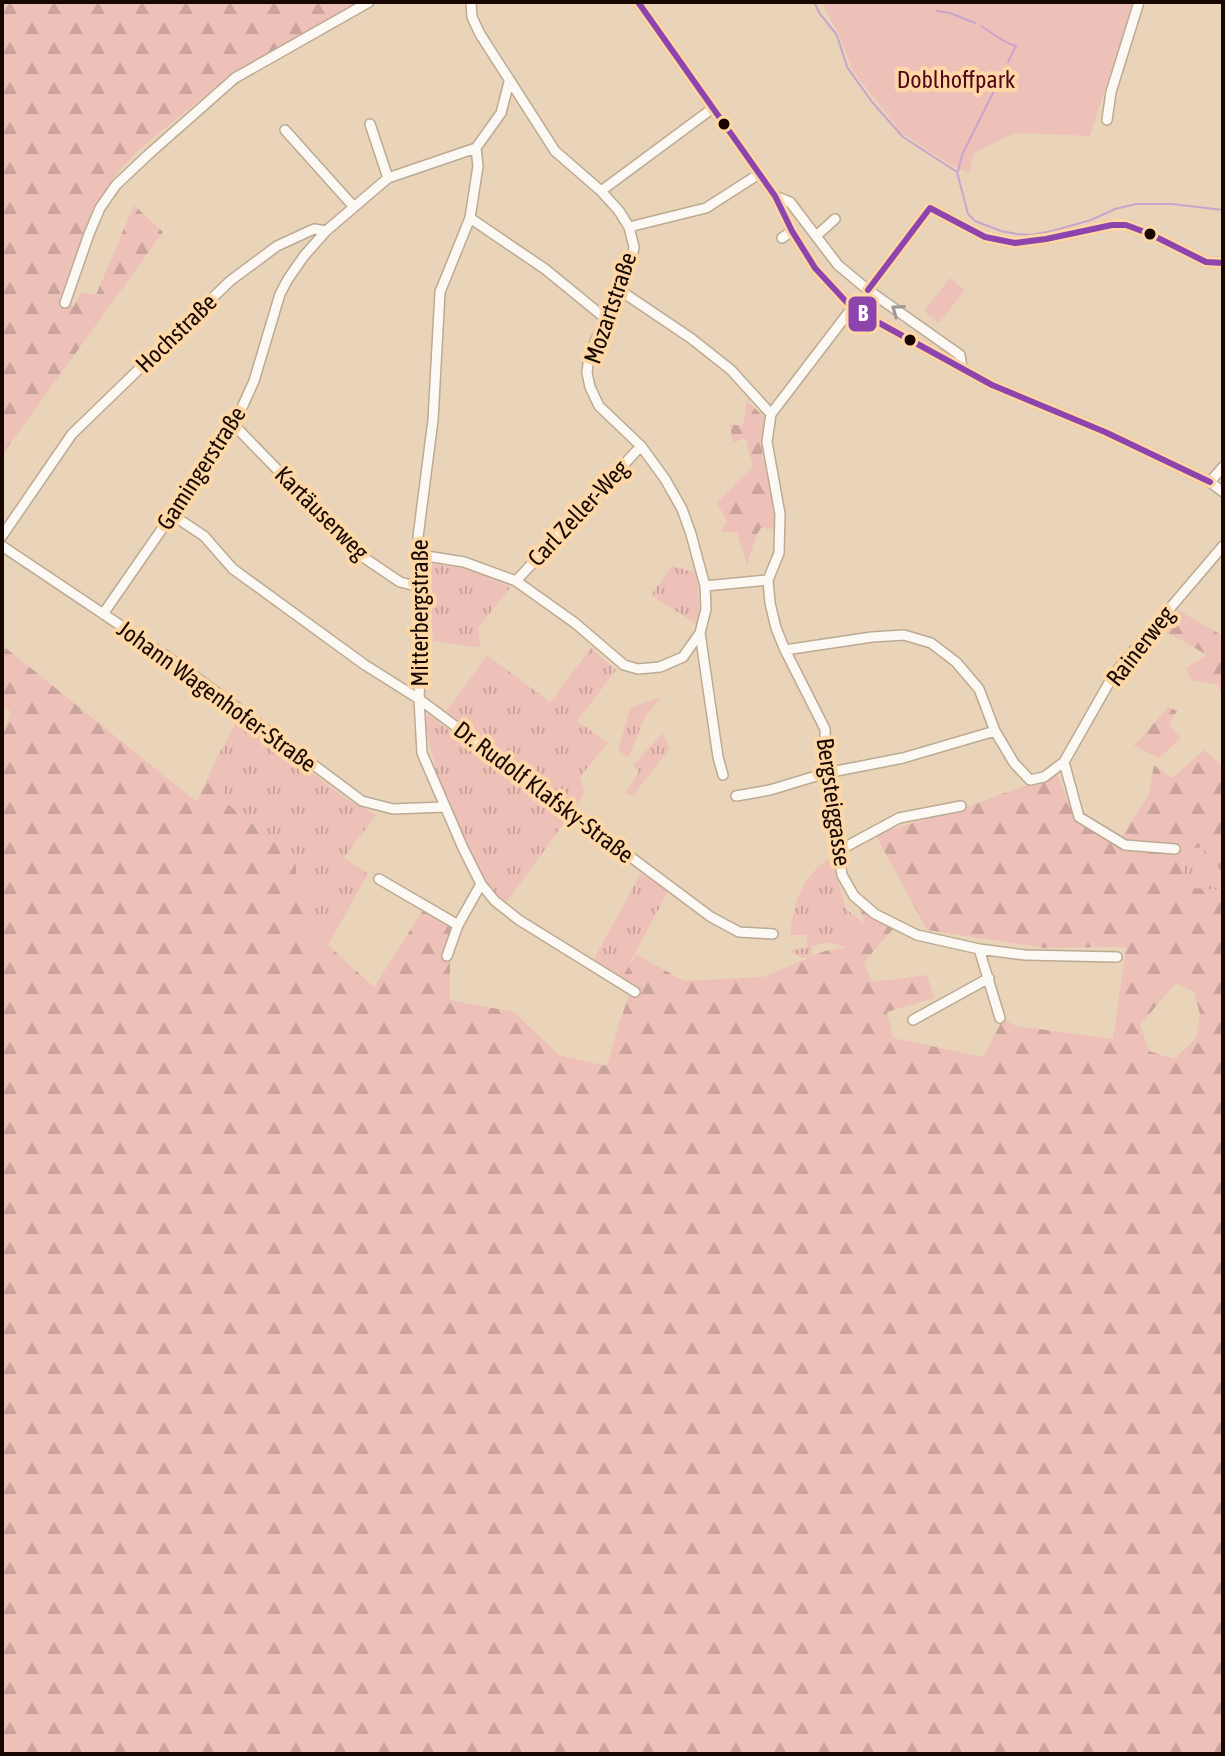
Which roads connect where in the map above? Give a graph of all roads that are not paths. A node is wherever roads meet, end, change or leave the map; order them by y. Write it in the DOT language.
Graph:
graph roads {
  1 [pos="369,2"];
  2 [pos="471,2"];
  3 [pos="638,2"];
  4 [pos="1139,2"];
  5 [pos="509,82"];
  6 [pos="713,108"];
  7 [pos="1107,120"];
  8 [pos="370,124"];
  9 [pos="285,130"];
  10 [pos="476,148"];
  11 [pos="759,174"];
  12 [pos="388,178"];
  13 [pos="601,191"];
  14 [pos="775,196"];
  15 [pos="354,207"];
  16 [pos="470,218"];
  17 [pos="835,219"];
  18 [pos="629,227"];
  19 [pos="326,231"];
  20 [pos="792,231"];
  21 [pos="816,236"];
  22 [pos="782,238"];
  23 [pos="1223,263"];
  24 [pos="618,289"];
  25 [pos="868,290"];
  26 [pos="65,303"];
  27 [pos="852,308"];
  28 [pos="605,318"];
  29 [pos="962,368"];
  30 [pos="771,414"];
  31 [pos="234,425"];
  32 [pos="641,446"];
  33 [pos="1223,467"];
  34 [pos="1210,482"];
  35 [pos="1223,494"];
  36 [pos="171,514"];
  37 [pos="2,536"];
  38 [pos="2,546"];
  39 [pos="1223,546"];
  40 [pos="420,555"];
  41 [pos="768,580"];
  42 [pos="516,581"];
  43 [pos="705,586"];
  44 [pos="420,587"];
  45 [pos="103,614"];
  46 [pos="700,633"];
  47 [pos="785,650"];
  48 [pos="419,699"];
  49 [pos="995,731"];
  50 [pos="1064,762"];
  51 [pos="826,773"];
  52 [pos="723,775"];
  53 [pos="736,796"];
  54 [pos="961,806"];
  55 [pos="444,807"];
  56 [pos="1175,849"];
  57 [pos="838,851"];
  58 [pos="379,879"];
  59 [pos="481,884"];
  60 [pos="458,925"];
  61 [pos="773,934"];
  62 [pos="979,949"];
  63 [pos="447,956"];
  64 [pos="1117,957"];
  65 [pos="989,978"];
  66 [pos="635,992"];
  67 [pos="1000,1018"];
  68 [pos="913,1020"];
  1 -- 26 [label="street"];
  2 -- 5 [label="street, Mozartstraße"];
  3 -- 6 [label="street"];
  4 -- 7 [label="street"];
  5 -- 10 [label="street"];
  5 -- 13 [label="street, Mozartstraße"];
  6 -- 11 [label="street"];
  6 -- 13 [label="street"];
  8 -- 12 [label="street"];
  9 -- 15 [label="street"];
  10 -- 12 [label="street, Hochstraße"];
  10 -- 16 [label="street, Mitterbergstraße"];
  11 -- 14 [label="street"];
  11 -- 18 [label="street"];
  12 -- 15 [label="street, Hochstraße"];
  13 -- 18 [label="street, Mozartstraße"];
  14 -- 20 [label="street"];
  14 -- 21 [label="street"];
  15 -- 19 [label="street, Hochstraße"];
  16 -- 28 [label="street"];
  16 -- 40 [label="street, Mitterbergstraße"];
  17 -- 21 [label="street"];
  18 -- 24 [label="street, Mozartstraße"];
  19 -- 31 [label="street, Gamingerstraße"];
  19 -- 37 [label="street, Hochstraße"];
  20 -- 22 [label="street"];
  20 -- 27 [label="street"];
  21 -- 25 [label="street"];
  23 -- 25 [label="street"];
  24 -- 28 [label="street, Mozartstraße"];
  24 -- 30 [label="street"];
  29 -- 25 [label="street, one-way"];
  27 -- 29 [label="street"];
  27 -- 30 [label="street"];
  28 -- 32 [label="street, Mozartstraße"];
  29 -- 34 [label="street"];
  30 -- 41 [label="street, Bergsteiggasse"];
  31 -- 36 [label="street, Gamingerstraße"];
  31 -- 44 [label="street, Kartäuserweg"];
  32 -- 42 [label="street, Carl Zeller-Weg"];
  32 -- 43 [label="street, Mozartstraße"];
  33 -- 34 [label="street"];
  34 -- 35 [label="street"];
  36 -- 45 [label="street, Gamingerstraße"];
  36 -- 48 [label="street, Dr. Rudolf Klafsky-Straße"];
  38 -- 45 [label="street, Johann Wagenhofer-Straße"];
  39 -- 50 [label="street, Rainerweg"];
  40 -- 42 [label="street"];
  40 -- 44 [label="street, Mitterbergstraße"];
  41 -- 43 [label="street"];
  41 -- 47 [label="street, Bergsteiggasse"];
  42 -- 46 [label="street"];
  43 -- 46 [label="street, Mozartstraße"];
  44 -- 48 [label="street, Mitterbergstraße"];
  45 -- 55 [label="street, Johann Wagenhofer-Straße"];
  46 -- 52 [label="street, Mozartstraße"];
  47 -- 49 [label="street"];
  47 -- 51 [label="street, Bergsteiggasse"];
  48 -- 55 [label="street, Mitterbergstraße"];
  48 -- 61 [label="street, Dr. Rudolf Klafsky-Straße"];
  49 -- 50 [label="street"];
  49 -- 51 [label="street"];
  50 -- 56 [label="street"];
  51 -- 53 [label="street"];
  51 -- 57 [label="street, Bergsteiggasse"];
  54 -- 57 [label="street"];
  55 -- 59 [label="street, Mitterbergstraße"];
  57 -- 62 [label="street, Bergsteiggasse"];
  58 -- 60 [label="street"];
  59 -- 60 [label="street"];
  59 -- 66 [label="street, Mitterbergstraße"];
  60 -- 63 [label="street"];
  62 -- 64 [label="street, Bergsteiggasse"];
  62 -- 65 [label="street"];
  65 -- 67 [label="street"];
  65 -- 68 [label="street"];
}
